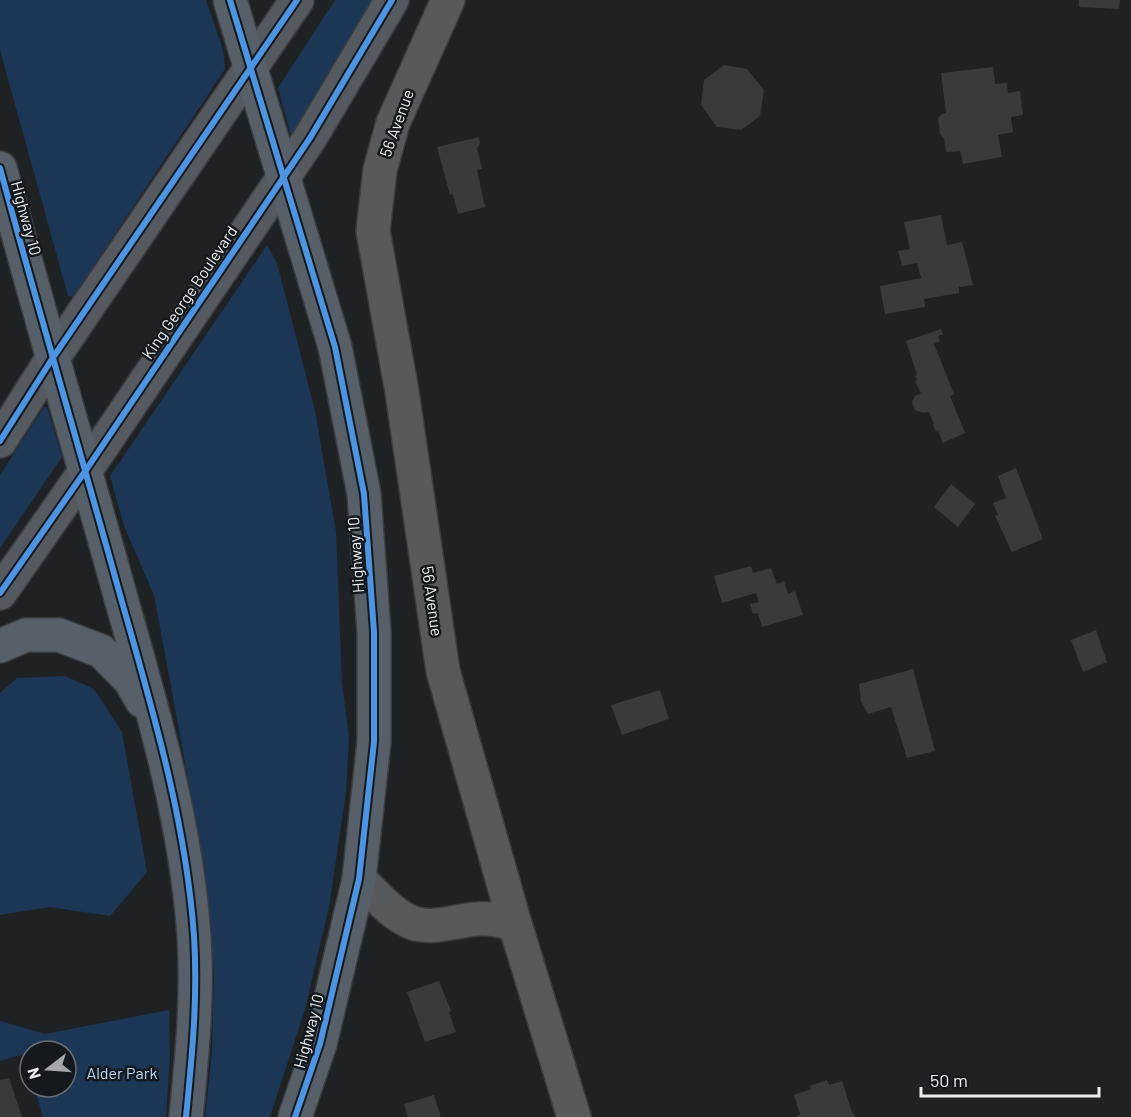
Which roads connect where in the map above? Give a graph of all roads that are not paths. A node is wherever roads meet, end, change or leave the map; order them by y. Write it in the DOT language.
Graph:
graph roads {
  1 [pos="230,0"];
  2 [pos="297,0"];
  3 [pos="392,0"];
  4 [pos="448,0"];
  5 [pos="251,69"];
  6 [pos="0,168"];
  7 [pos="284,175"];
  8 [pos="52,358"];
  9 [pos="0,441"];
  10 [pos="86,470"];
  11 [pos="0,593"];
  12 [pos="0,646"];
  13 [pos="157,728"];
  14 [pos="359,879"];
  15 [pos="515,924"];
  16 [pos="186,1117"];
  17 [pos="295,1117"];
  18 [pos="574,1117"];
  1 -- 5 [label="highway, Highway 10"];
  2 -- 5 [label="main road"];
  3 -- 7 [label="main road, King George Boulevard"];
  4 -- 15 [label="street, 56 Avenue"];
  5 -- 7 [label="highway, Highway 10"];
  5 -- 8 [label="main road"];
  6 -- 8 [label="highway, Highway 10"];
  7 -- 10 [label="main road, King George Boulevard"];
  7 -- 14 [label="highway, Highway 10"];
  8 -- 9 [label="main road"];
  8 -- 10 [label="highway, Highway 10"];
  10 -- 11 [label="main road, King George Boulevard"];
  10 -- 13 [label="highway, Highway 10"];
  12 -- 13 [label="highway"];
  13 -- 16 [label="highway, Highway 10"];
  14 -- 15 [label="street"];
  14 -- 17 [label="highway, Highway 10"];
  15 -- 18 [label="street, 56 Avenue"];
}
